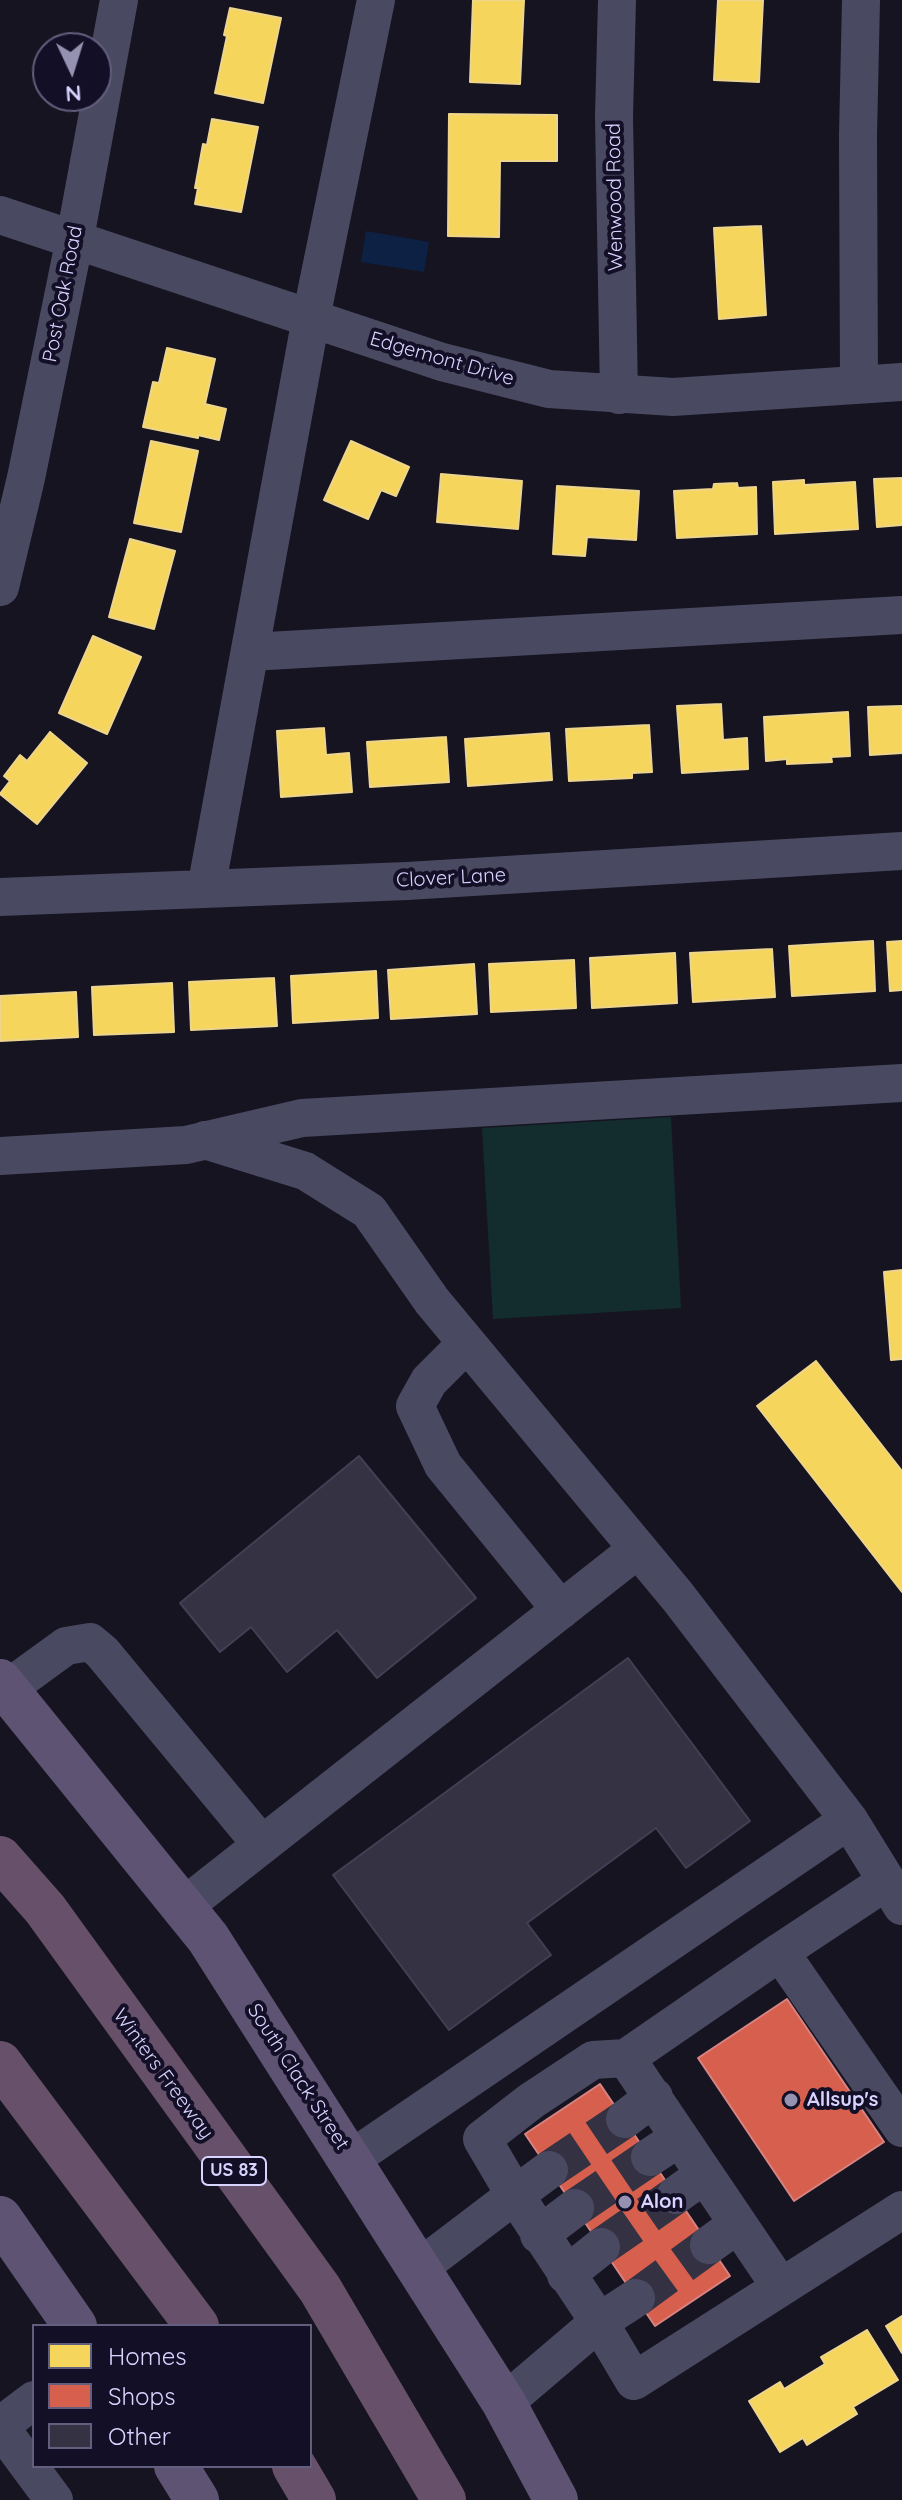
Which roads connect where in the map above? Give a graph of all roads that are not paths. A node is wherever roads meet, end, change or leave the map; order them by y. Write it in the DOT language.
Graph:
graph roads {
  1 [pos="119,0"];
  2 [pos="376,0"];
  3 [pos="617,0"];
  4 [pos="861,0"];
  5 [pos="0,215"];
  6 [pos="75,238"];
  7 [pos="311,318"];
  8 [pos="902,382"];
  9 [pos="859,384"];
  10 [pos="619,395"];
  11 [pos="0,587"];
  12 [pos="902,615"];
  13 [pos="250,652"];
  14 [pos="902,851"];
  15 [pos="206,889"];
  16 [pos="0,897"];
  17 [pos="902,1083"];
  18 [pos="196,1142"];
  19 [pos="0,1156"];
  20 [pos="467,1343"];
  21 [pos="638,1549"];
  22 [pos="561,1610"];
  23 [pos="3,1685"];
  24 [pos="849,1820"];
  25 [pos="262,1845"];
  26 [pos="0,1858"];
  27 [pos="895,1894"];
  28 [pos="183,1907"];
  29 [pos="780,1952"];
  30 [pos="626,2058"];
  31 [pos="496,2062"];
  32 [pos="0,2063"];
  33 [pos="531,2101"];
  34 [pos="902,2128"];
  35 [pos="351,2159"];
  36 [pos="549,2170"];
  37 [pos="515,2195"];
  38 [pos="575,2208"];
  39 [pos="902,2210"];
  40 [pos="0,2218"];
  41 [pos="539,2235"];
  42 [pos="601,2247"];
  43 [pos="419,2268"];
  44 [pos="566,2275"];
  45 [pos="780,2286"];
  46 [pos="636,2298"];
  47 [pos="599,2322"];
  48 [pos="74,2324"];
  49 [pos="196,2324"];
  50 [pos="32,2402"];
  51 [pos="504,2403"];
  52 [pos="0,2426"];
  53 [pos="177,2468"];
  54 [pos="295,2468"];
  55 [pos="54,2500"];
  56 [pos="197,2500"];
  57 [pos="314,2500"];
  58 [pos="444,2500"];
  59 [pos="556,2500"];
  1 -- 6 [label="street, Post Oak Road"];
  2 -- 7 [label="street"];
  3 -- 10 [label="street, Wenwood Road"];
  4 -- 9 [label="street"];
  5 -- 6 [label="street, Edgemont Drive"];
  6 -- 7 [label="street, Edgemont Drive"];
  6 -- 11 [label="street, Post Oak Road"];
  7 -- 10 [label="street, Edgemont Drive"];
  7 -- 13 [label="street"];
  8 -- 9 [label="street, Edgemont Drive"];
  9 -- 10 [label="street, Edgemont Drive"];
  12 -- 13 [label="street"];
  13 -- 15 [label="street"];
  14 -- 15 [label="street, Clover Lane"];
  15 -- 16 [label="street, Clover Lane"];
  17 -- 18 [label="street"];
  18 -- 19 [label="street"];
  18 -- 20 [label="street"];
  20 -- 21 [label="street"];
  20 -- 22 [label="street"];
  21 -- 22 [label="street"];
  21 -- 24 [label="street"];
  22 -- 25 [label="street"];
  23 -- 25 [label="street"];
  23 -- 28 [label="main road, South Clack Street"];
  24 -- 27 [label="street"];
  24 -- 31 [label="street"];
  25 -- 28 [label="street"];
  26 -- 58 [label="highway, Winters Freeway / US 83"];
  27 -- 29 [label="street"];
  28 -- 35 [label="main road, South Clack Street"];
  29 -- 30 [label="street"];
  29 -- 34 [label="street"];
  30 -- 33 [label="street"];
  30 -- 45 [label="street"];
  31 -- 33 [label="street"];
  31 -- 35 [label="street"];
  32 -- 49 [label="highway"];
  33 -- 37 [label="street"];
  35 -- 43 [label="main road, South Clack Street"];
  36 -- 37 [label="street"];
  37 -- 41 [label="street"];
  37 -- 43 [label="street"];
  38 -- 41 [label="street"];
  39 -- 45 [label="street"];
  40 -- 48 [label="main road"];
  41 -- 44 [label="street"];
  42 -- 44 [label="street"];
  43 -- 51 [label="main road, South Clack Street"];
  44 -- 47 [label="street"];
  45 -- 47 [label="street"];
  46 -- 47 [label="street"];
  47 -- 51 [label="street"];
  50 -- 52 [label="street"];
  51 -- 59 [label="main road, South Clack Street"];
  52 -- 55 [label="street"];
  53 -- 56 [label="main road"];
  54 -- 57 [label="highway"];
}
